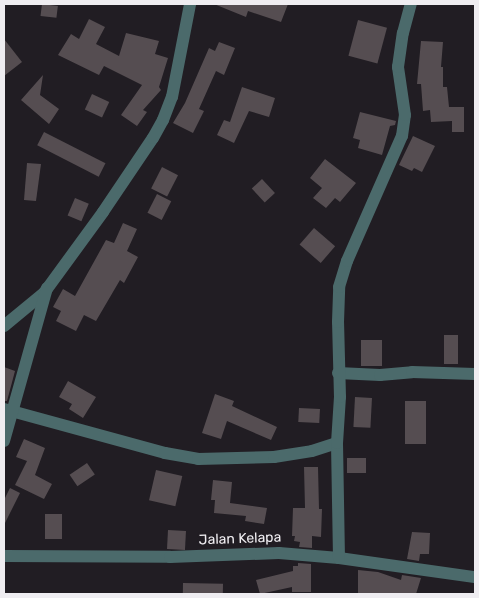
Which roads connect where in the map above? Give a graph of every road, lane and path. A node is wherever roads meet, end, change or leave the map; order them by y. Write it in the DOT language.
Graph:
graph roads {
  1 [pos="190,4"];
  2 [pos="411,4"];
  3 [pos="47,288"];
  4 [pos="4,326"];
  5 [pos="338,373"];
  6 [pos="475,374"];
  7 [pos="8,410"];
  8 [pos="4,441"];
  9 [pos="337,442"];
  10 [pos="4,556"];
  11 [pos="339,558"];
  12 [pos="475,577"];
  1 -- 3 [label="street"];
  2 -- 5 [label="street"];
  3 -- 4 [label="street"];
  3 -- 7 [label="street"];
  5 -- 6 [label="street"];
  5 -- 9 [label="street"];
  7 -- 8 [label="street"];
  7 -- 9 [label="street"];
  9 -- 11 [label="street"];
  10 -- 11 [label="street, Jalan Kelapa"];
  11 -- 12 [label="street, Jalan Kelapa"];
}
